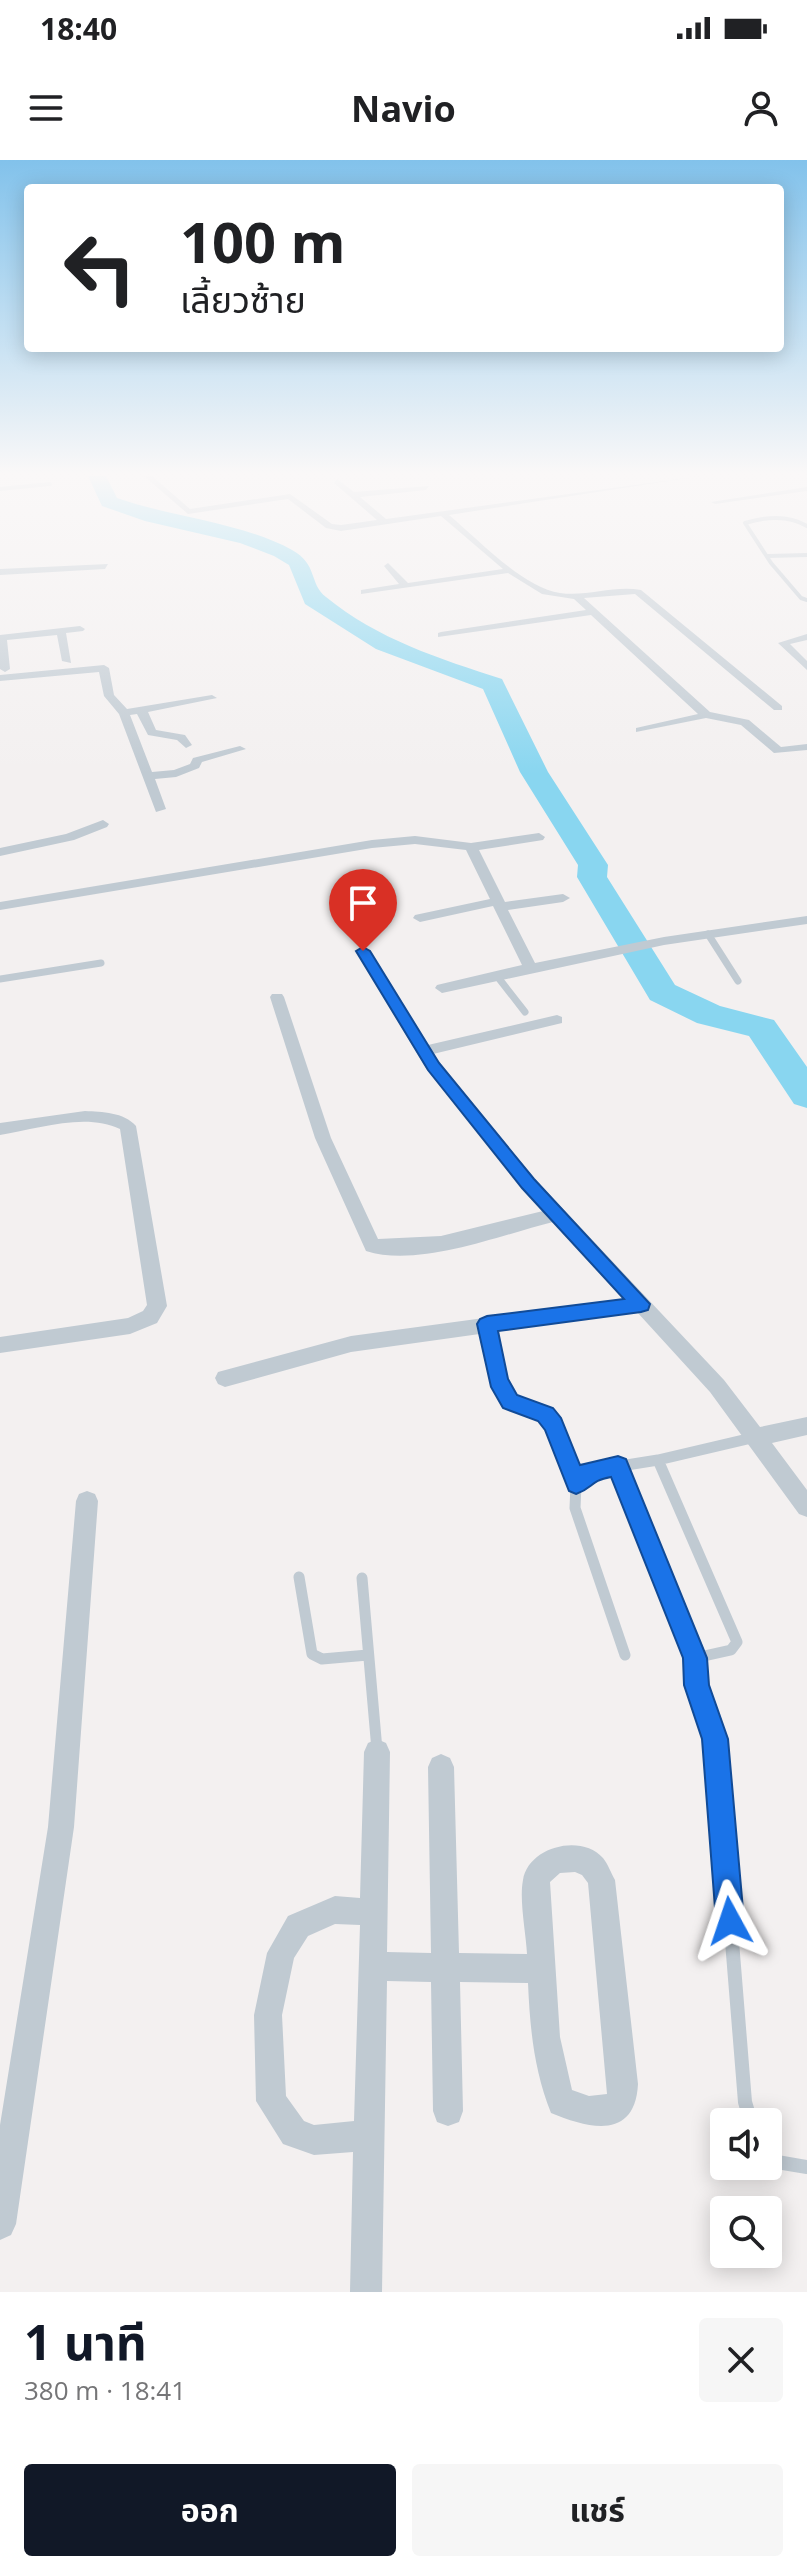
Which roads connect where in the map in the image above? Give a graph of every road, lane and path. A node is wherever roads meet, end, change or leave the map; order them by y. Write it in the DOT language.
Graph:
graph roads {
  1 [pos="397,575"];
  2 [pos="476,575"];
  3 [pos="520,575"];
  4 [pos="783,575"];
  5 [pos="406,586"];
  6 [pos="364,592"];
  7 [pos="577,597"];
  8 [pos="807,600"];
  9 [pos="594,612"];
  10 [pos="80,629"];
  11 [pos="61,631"];
  12 [pos="441,635"];
  13 [pos="807,637"];
  14 [pos="1,638"];
  15 [pos="67,661"];
  16 [pos="807,667"];
  17 [pos="3,673"];
  18 [pos="212,698"];
  19 [pos="778,708"];
  20 [pos="141,710"];
  21 [pos="124,713"];
  22 [pos="706,715"];
  23 [pos="640,730"];
  24 [pos="186,745"];
  25 [pos="807,747"];
  26 [pos="240,749"];
  27 [pos="148,776"];
  28 [pos="160,809"];
  29 [pos="103,824"];
  30 [pos="539,837"];
  31 [pos="471,847"];
  32 [pos="0,852"];
  33 [pos="563,898"];
  34 [pos="499,904"];
  35 [pos="0,906"];
  36 [pos="420,918"];
  37 [pos="807,920"];
  38 [pos="708,934"];
  39 [pos="363,951"];
  40 [pos="101,963"];
  41 [pos="530,968"];
  42 [pos="497,976"];
  43 [pos="0,979"];
  44 [pos="738,981"];
  45 [pos="442,988"];
  46 [pos="277,997"];
  47 [pos="525,1012"];
  48 [pos="557,1020"];
  49 [pos="423,1051"];
  50 [pos="0,1129"];
  51 [pos="556,1214"];
  52 [pos="641,1304"];
  53 [pos="487,1324"];
  54 [pos="0,1345"];
  55 [pos="225,1378"];
  56 [pos="807,1426"];
  57 [pos="757,1437"];
  58 [pos="658,1460"];
  59 [pos="618,1466"];
  60 [pos="576,1484"];
  61 [pos="87,1501"];
  62 [pos="807,1507"];
  63 [pos="299,1577"];
  64 [pos="362,1578"];
  65 [pos="368,1655"];
  66 [pos="625,1655"];
  67 [pos="695,1658"];
  68 [pos="377,1752"];
  69 [pos="441,1767"];
  70 [pos="374,1912"];
  71 [pos="373,1966"];
  72 [pos="542,1969"];
  73 [pos="447,1970"];
  74 [pos="747,2108"];
  75 [pos="448,2111"];
  76 [pos="369,2131"];
  77 [pos="782,2163"];
  78 [pos="807,2167"];
  79 [pos="0,2224"];
  80 [pos="366,2292"];
  1 -- 5 [label="street"];
  2 -- 5 [label="street"];
  3 -- 7 [label="street"];
  4 -- 8 [label="lane"];
  5 -- 6 [label="street"];
  7 -- 9 [label="street"];
  7 -- 19 [label="street"];
  9 -- 12 [label="street"];
  9 -- 22 [label="street"];
  10 -- 11 [label="street"];
  11 -- 14 [label="street"];
  11 -- 15 [label="street"];
  13 -- 16 [label="street"];
  14 -- 17 [label="street"];
  17 -- 21 [label="street"];
  18 -- 20 [label="street"];
  20 -- 21 [label="street"];
  20 -- 24 [label="street"];
  21 -- 27 [label="street"];
  22 -- 23 [label="street"];
  22 -- 25 [label="street"];
  26 -- 27 [label="street"];
  27 -- 28 [label="street"];
  29 -- 32 [label="street"];
  30 -- 31 [label="street"];
  31 -- 34 [label="street"];
  31 -- 35 [label="street"];
  33 -- 34 [label="street"];
  34 -- 36 [label="street"];
  34 -- 41 [label="street"];
  37 -- 38 [label="street"];
  38 -- 41 [label="street"];
  38 -- 44 [label="lane"];
  39 -- 49 [label="street"];
  40 -- 43 [label="lane"];
  41 -- 42 [label="street"];
  42 -- 45 [label="street"];
  42 -- 47 [label="lane"];
  46 -- 51 [label="street"];
  48 -- 49 [label="street"];
  49 -- 51 [label="street"];
  50 -- 54 [label="street"];
  51 -- 52 [label="street"];
  52 -- 53 [label="street"];
  52 -- 57 [label="street"];
  53 -- 55 [label="street"];
  53 -- 60 [label="lane"];
  56 -- 57 [label="street"];
  57 -- 58 [label="lane"];
  57 -- 62 [label="street"];
  58 -- 59 [label="lane"];
  58 -- 67 [label="lane"];
  59 -- 60 [label="lane"];
  59 -- 67 [label="lane"];
  60 -- 66 [label="lane"];
  61 -- 79 [label="street"];
  63 -- 65 [label="lane"];
  64 -- 65 [label="lane"];
  65 -- 68 [label="lane"];
  67 -- 74 [label="lane"];
  68 -- 70 [label="street"];
  69 -- 73 [label="street"];
  70 -- 71 [label="street"];
  70 -- 76 [label="street"];
  71 -- 73 [label="street"];
  71 -- 76 [label="street"];
  72 -- 72 [label="street"];
  72 -- 73 [label="street"];
  73 -- 75 [label="street"];
  76 -- 80 [label="street"];
  77 -- 78 [label="lane"];
}
